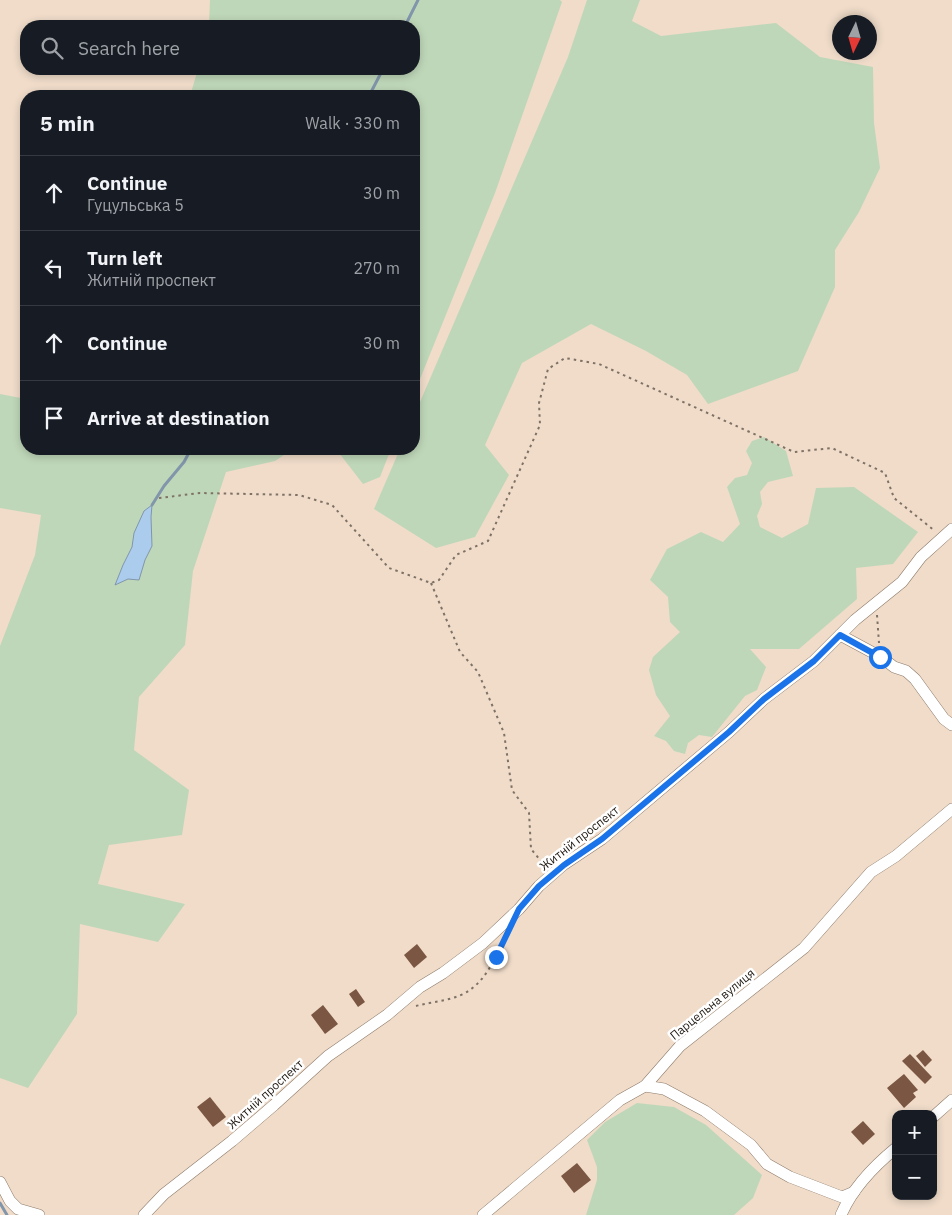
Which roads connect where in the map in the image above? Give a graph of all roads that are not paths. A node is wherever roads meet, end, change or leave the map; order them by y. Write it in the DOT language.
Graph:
graph roads {
  1 [pos="952,530"];
  2 [pos="840,635"];
  3 [pos="952,724"];
  4 [pos="952,808"];
  5 [pos="645,1086"];
  6 [pos="952,1100"];
  7 [pos="937,1113"];
  8 [pos="892,1151"];
  9 [pos="0,1182"];
  10 [pos="854,1192"];
  11 [pos="39,1215"];
  12 [pos="144,1215"];
  13 [pos="484,1215"];
  14 [pos="841,1215"];
  1 -- 2 [label="street, Житній проспект"];
  2 -- 3 [label="street"];
  2 -- 12 [label="street, Житній проспект"];
  4 -- 5 [label="street, Парцельна вулиця"];
  5 -- 10 [label="street"];
  5 -- 13 [label="street, Парцельна вулиця"];
  6 -- 7 [label="street"];
  8 -- 10 [label="street"];
  9 -- 11 [label="street"];
  10 -- 14 [label="street"];
}
